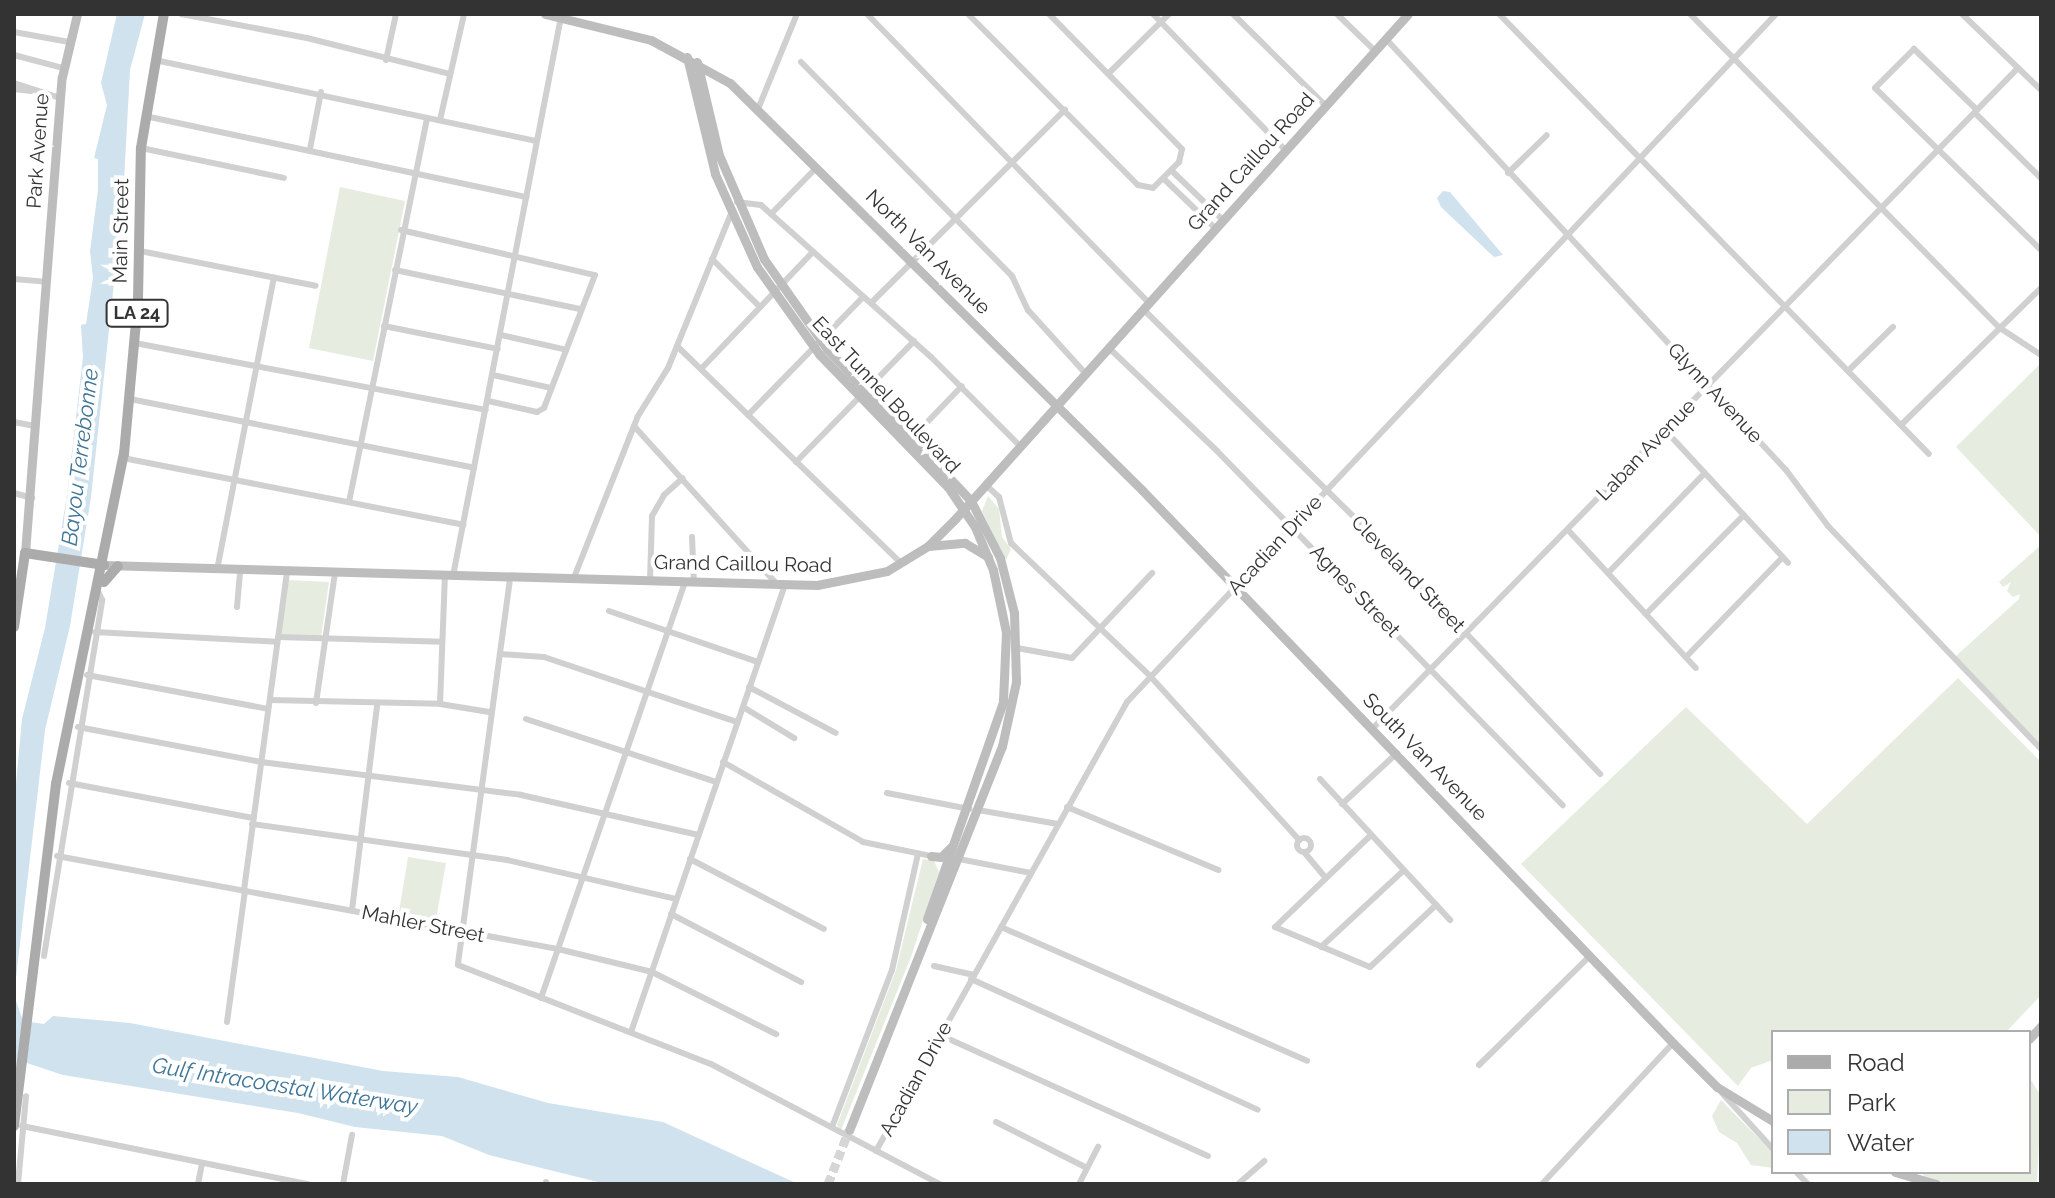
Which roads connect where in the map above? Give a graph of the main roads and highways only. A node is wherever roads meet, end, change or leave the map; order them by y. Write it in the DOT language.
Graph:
graph roads {
  1 [pos="77,14"];
  2 [pos="164,14"];
  3 [pos="545,14"];
  4 [pos="1408,14"];
  5 [pos="692,60"];
  6 [pos="777,290"];
  7 [pos="1057,408"];
  8 [pos="968,506"];
  9 [pos="928,546"];
  10 [pos="20,552"];
  11 [pos="989,558"];
  12 [pos="104,565"];
  13 [pos="118,566"];
  14 [pos="98,590"];
  15 [pos="14,627"];
  16 [pos="974,810"];
  17 [pos="955,843"];
  18 [pos="942,877"];
  19 [pos="920,946"];
  20 [pos="1771,1120"];
  21 [pos="18,1126"];
  22 [pos="849,1130"];
  23 [pos="1908,1174"];
  24 [pos="1936,1184"];
  1 -- 10 [label="main road, Park Avenue"];
  2 -- 12 [label="main road, Main Street / LA 24"];
  3 -- 5 [label="main road, North Van Avenue"];
  4 -- 7 [label="main road, Grand Caillou Road"];
  5 -- 6 [label="main road, East Tunnel Boulevard"];
  5 -- 6 [label="main road, East Tunnel Boulevard"];
  5 -- 7 [label="main road, North Van Avenue"];
  6 -- 8 [label="main road, East Tunnel Boulevard"];
  7 -- 8 [label="main road, Grand Caillou Road"];
  7 -- 20 [label="main road, South Van Avenue"];
  8 -- 9 [label="main road, Grand Caillou Road"];
  8 -- 11 [label="main road, East Tunnel Boulevard"];
  8 -- 16 [label="main road, East Tunnel Boulevard"];
  9 -- 11 [label="main road"];
  9 -- 13 [label="main road, Grand Caillou Road"];
  10 -- 12 [label="main road, Grand Caillou Road"];
  10 -- 15 [label="main road, Park Avenue"];
  11 -- 16 [label="main road, East Tunnel Boulevard"];
  12 -- 13 [label="main road, Grand Caillou Road"];
  12 -- 14 [label="main road, Main Street / LA 24"];
  13 -- 14 [label="main road"];
  14 -- 21 [label="main road, Main Street / LA 24"];
  16 -- 17 [label="main road, East Tunnel Boulevard"];
  16 -- 19 [label="main road, East Tunnel Boulevard"];
  17 -- 18 [label="main road, East Tunnel Boulevard"];
  17 -- 18 [label="main road"];
  18 -- 19 [label="main road, East Tunnel Boulevard"];
  19 -- 22 [label="main road, East Tunnel Boulevard"];
  23 -- 24 [label="main road"];
}
